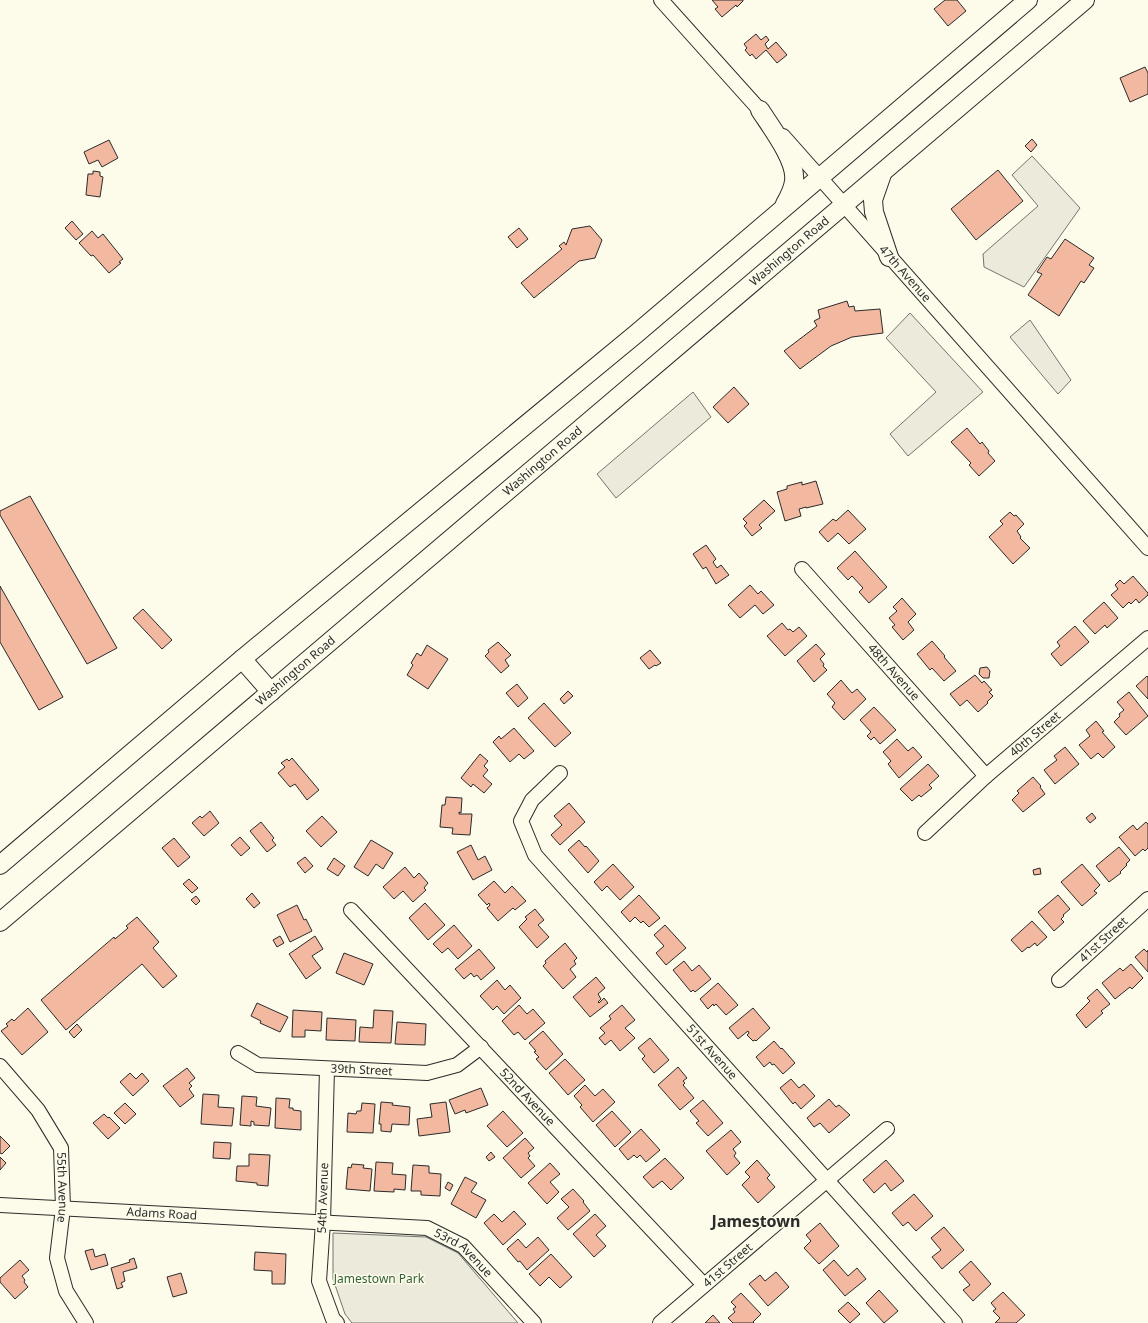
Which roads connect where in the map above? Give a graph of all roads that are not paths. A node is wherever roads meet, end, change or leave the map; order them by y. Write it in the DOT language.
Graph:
graph roads {
  1 [pos="661,0"];
  2 [pos="1028,0"];
  3 [pos="1086,0"];
  4 [pos="760,110"];
  5 [pos="883,173"];
  6 [pos="820,177"];
  7 [pos="844,206"];
  8 [pos="781,211"];
  9 [pos="889,257"];
  10 [pos="1148,548"];
  11 [pos="802,569"];
  12 [pos="1148,638"];
  13 [pos="242,659"];
  14 [pos="272,692"];
  15 [pos="560,773"];
  16 [pos="986,776"];
  17 [pos="925,833"];
  18 [pos="0,864"];
  19 [pos="1148,899"];
  20 [pos="351,910"];
  21 [pos="0,922"];
  22 [pos="1059,980"];
  23 [pos="481,1047"];
  24 [pos="238,1053"];
  25 [pos="0,1066"];
  26 [pos="328,1069"];
  27 [pos="887,1129"];
  28 [pos="826,1181"];
  29 [pos="0,1205"];
  30 [pos="63,1208"];
  31 [pos="323,1222"];
  32 [pos="704,1285"];
  33 [pos="86,1323"];
  34 [pos="337,1323"];
  35 [pos="534,1323"];
  36 [pos="660,1323"];
  37 [pos="955,1323"];
  1 -- 4 [label="street, 47th Avenue"];
  2 -- 6 [label="main road"];
  3 -- 5 [label="main road, Washington Road"];
  4 -- 6 [label="street, 47th Avenue"];
  4 -- 8 [label="main road"];
  5 -- 7 [label="main road, Washington Road"];
  5 -- 9 [label="main road"];
  6 -- 7 [label="street, 47th Avenue"];
  6 -- 8 [label="main road"];
  7 -- 9 [label="street, 47th Avenue"];
  7 -- 14 [label="main road, Washington Road"];
  8 -- 13 [label="main road"];
  9 -- 10 [label="street, 47th Avenue"];
  11 -- 16 [label="street, 48th Avenue"];
  12 -- 16 [label="street, 40th Street"];
  13 -- 14 [label="main road"];
  13 -- 18 [label="main road"];
  14 -- 21 [label="main road, Washington Road"];
  15 -- 28 [label="street, 51st Avenue"];
  16 -- 17 [label="street, 40th Street"];
  19 -- 22 [label="street, 41st Street"];
  20 -- 23 [label="street, 52nd Avenue"];
  23 -- 26 [label="street, 39th Street"];
  23 -- 32 [label="street, 52nd Avenue"];
  24 -- 26 [label="street, 39th Street"];
  25 -- 30 [label="street, 55th Avenue"];
  26 -- 31 [label="street, 54th Avenue"];
  27 -- 28 [label="street, 41st Street"];
  28 -- 32 [label="street, 41st Street"];
  28 -- 37 [label="street, 51st Avenue"];
  29 -- 30 [label="street, Adams Road"];
  30 -- 31 [label="street, Adams Road"];
  30 -- 33 [label="street, 55th Avenue"];
  31 -- 34 [label="street, 54th Avenue"];
  31 -- 35 [label="street, 53rd Avenue"];
  32 -- 36 [label="street, 41st Street"];
}
